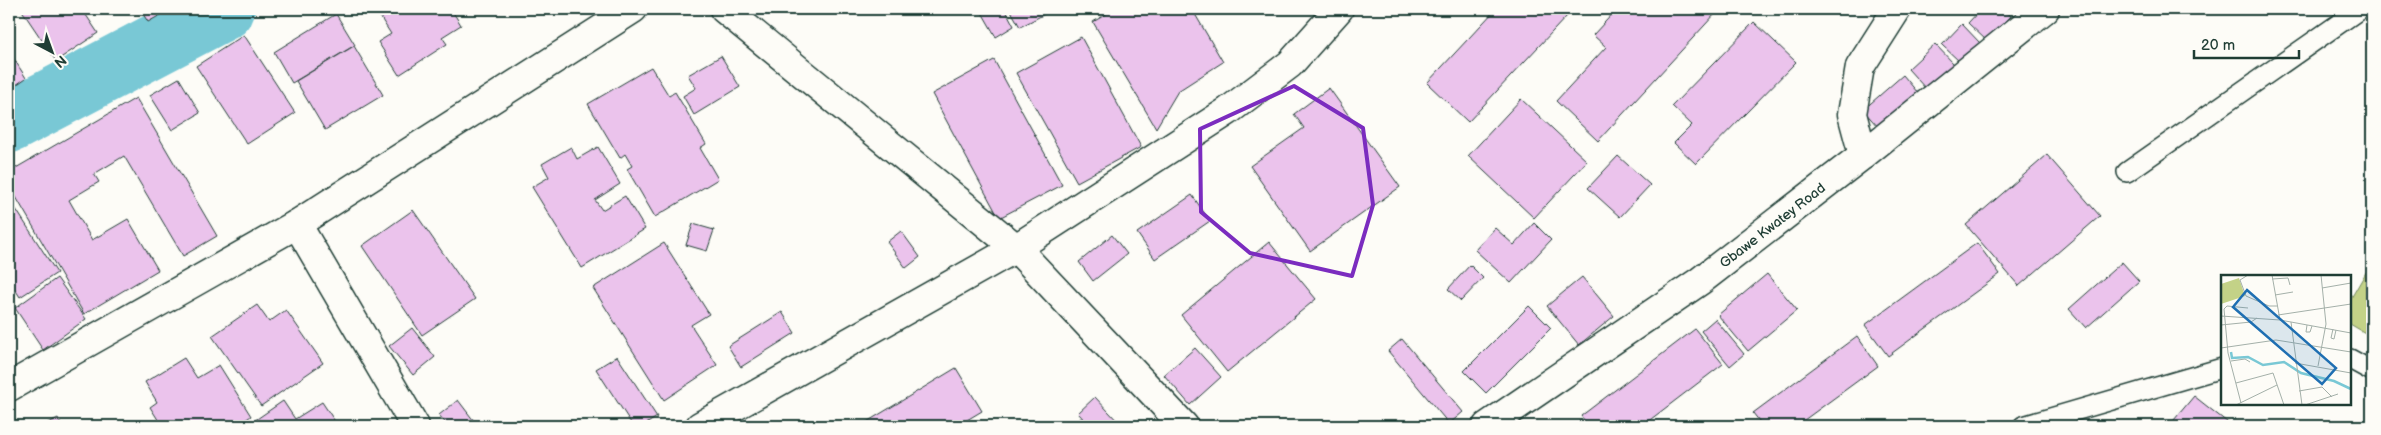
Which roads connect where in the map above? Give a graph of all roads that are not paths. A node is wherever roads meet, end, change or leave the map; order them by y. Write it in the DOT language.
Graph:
graph roads {
  1 [pos="632,9"];
  2 [pos="724,9"];
  3 [pos="1339,9"];
  4 [pos="1897,9"];
  5 [pos="2045,9"];
  6 [pos="2360,9"];
  7 [pos="1863,155"];
  8 [pos="2127,172"];
  9 [pos="297,224"];
  10 [pos="1016,248"];
  11 [pos="2351,360"];
  12 [pos="2221,368"];
  13 [pos="2372,371"];
  14 [pos="9,387"];
  15 [pos="1492,425"];
  16 [pos="415,426"];
  17 [pos="700,426"];
  18 [pos="1184,426"];
  19 [pos="2024,426"];
  1 -- 9 [label="street"];
  2 -- 10 [label="street"];
  3 -- 10 [label="street"];
  4 -- 7 [label="street"];
  5 -- 7 [label="street, Gbawe Kwatey Road"];
  6 -- 8 [label="lane"];
  7 -- 15 [label="street, Gbawe Kwatey Road"];
  9 -- 14 [label="street"];
  9 -- 16 [label="street"];
  10 -- 17 [label="street"];
  10 -- 18 [label="street"];
  11 -- 13 [label="lane"];
  12 -- 19 [label="lane"];
}
